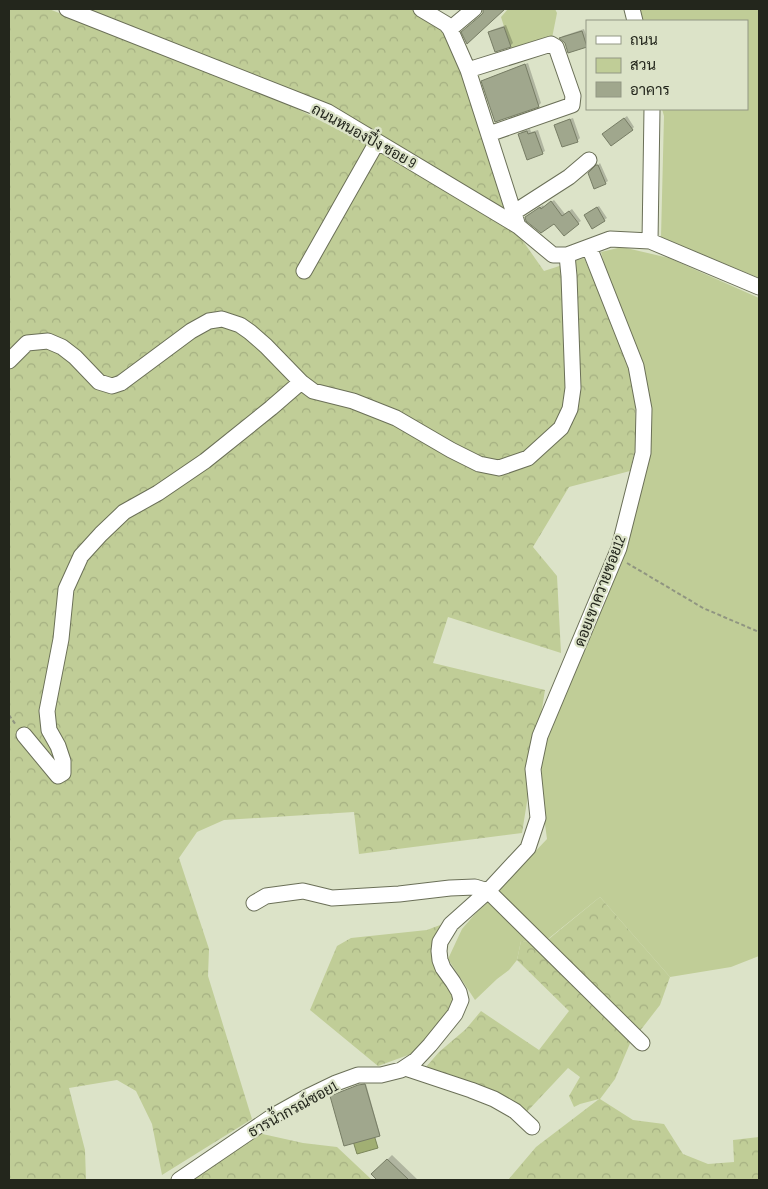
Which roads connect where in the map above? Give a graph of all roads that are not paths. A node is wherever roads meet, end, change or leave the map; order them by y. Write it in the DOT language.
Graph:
graph roads {
  1 [pos="67,9"];
  2 [pos="421,9"];
  3 [pos="474,9"];
  4 [pos="450,29"];
  5 [pos="468,70"];
  6 [pos="652,110"];
  7 [pos="489,134"];
  8 [pos="377,142"];
  9 [pos="589,160"];
  10 [pos="516,219"];
  11 [pos="650,241"];
  12 [pos="588,247"];
  13 [pos="566,255"];
  14 [pos="304,271"];
  15 [pos="759,287"];
  16 [pos="9,361"];
  17 [pos="301,382"];
  18 [pos="24,735"];
  19 [pos="488,891"];
  20 [pos="254,903"];
  21 [pos="642,1043"];
  22 [pos="405,1068"];
  23 [pos="532,1127"];
  24 [pos="179,1180"];
  1 -- 8 [label="street, ถนนหนองปึ๋ง ซอย 9"];
  2 -- 4 [label="street"];
  3 -- 4 [label="street"];
  4 -- 5 [label="street"];
  5 -- 7 [label="street"];
  5 -- 7 [label="street"];
  6 -- 11 [label="street"];
  7 -- 10 [label="street"];
  8 -- 10 [label="street, ถนนหนองปึ๋ง ซอย 9"];
  8 -- 14 [label="street"];
  9 -- 10 [label="street"];
  10 -- 13 [label="street, ถนนหนองปึ๋ง ซอย 9"];
  11 -- 12 [label="street"];
  11 -- 15 [label="street"];
  12 -- 13 [label="street"];
  12 -- 19 [label="street, ดอยเขาควายซอย12"];
  13 -- 17 [label="street"];
  16 -- 17 [label="street"];
  17 -- 18 [label="street"];
  19 -- 20 [label="street"];
  19 -- 21 [label="street"];
  19 -- 22 [label="street, ธารน้ำกรณ์ซอย1"];
  22 -- 23 [label="street"];
  22 -- 24 [label="street, ธารน้ำกรณ์ซอย1"];
}
